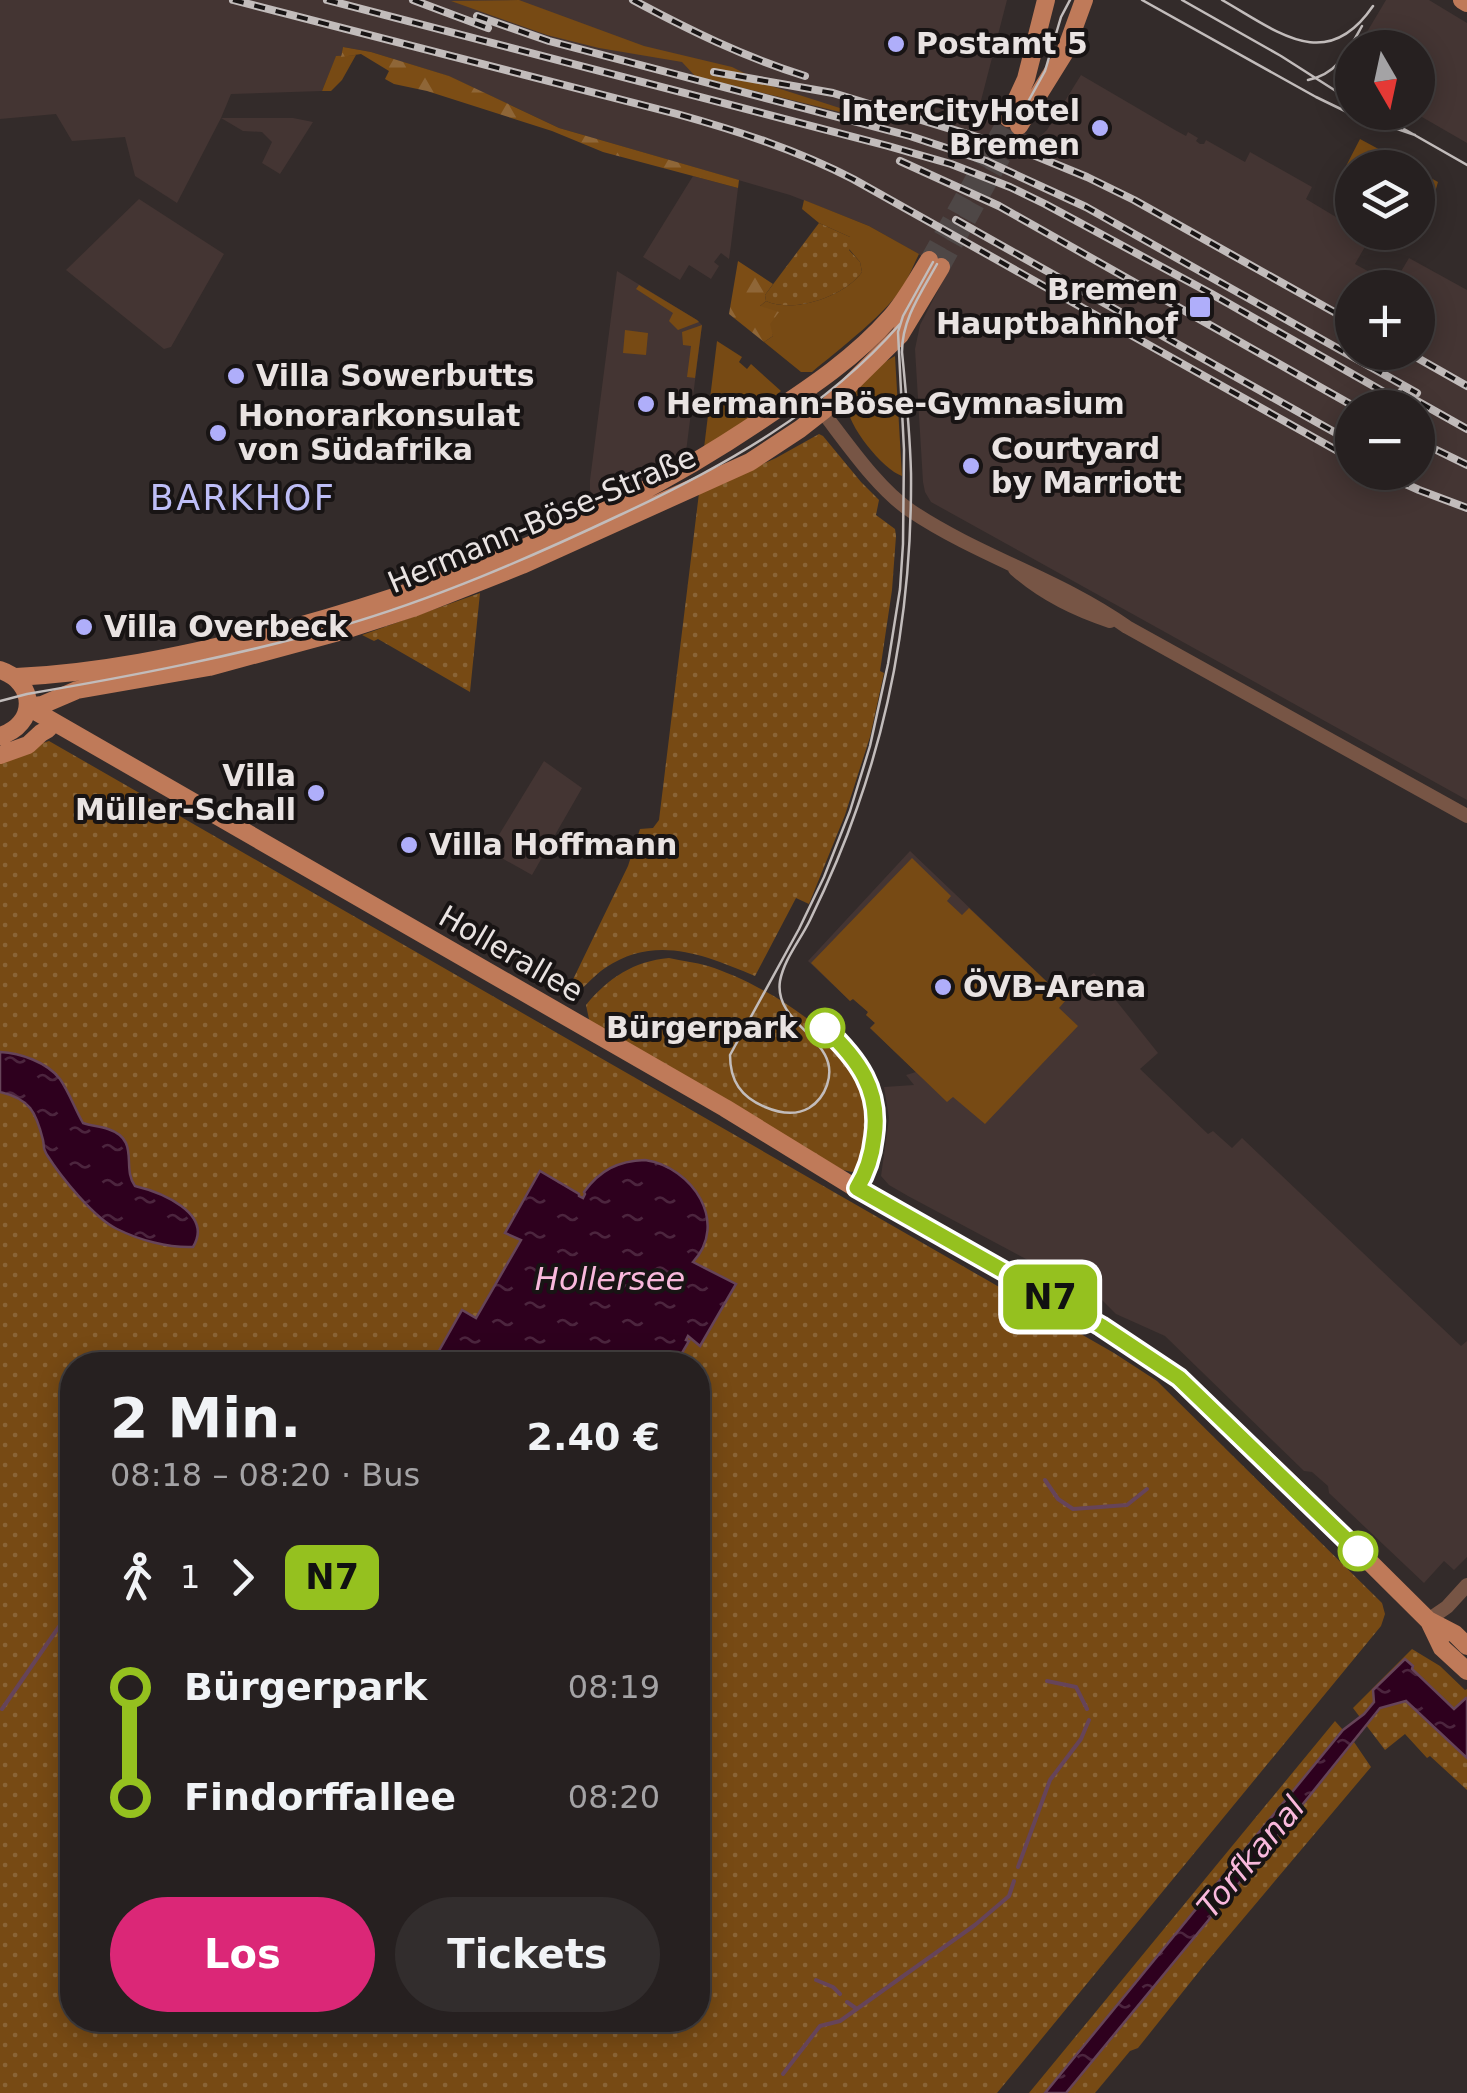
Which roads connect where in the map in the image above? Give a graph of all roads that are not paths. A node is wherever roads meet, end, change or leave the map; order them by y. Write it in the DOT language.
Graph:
graph roads {
  1 [pos="1046,0"];
  2 [pos="1084,0"];
  3 [pos="805,390"];
  4 [pos="823,411"];
  5 [pos="8,674"];
  6 [pos="28,707"];
  7 [pos="19,726"];
  8 [pos="48,730"];
  9 [pos="0,736"];
  10 [pos="82,740"];
  11 [pos="0,755"];
  12 [pos="1467,816"];
  13 [pos="1467,1585"];
  14 [pos="1428,1620"];
  15 [pos="1467,1646"];
  16 [pos="1467,1671"];
  1 -- 2 [label="main road"];
  3 -- 4 [label="street"];
  3 -- 4 [label="main road, Hermann-Böse-Straße"];
  3 -- 5 [label="main road, Hermann-Böse-Straße"];
  4 -- 6 [label="main road, Hermann-Böse-Straße"];
  4 -- 12 [label="street"];
  5 -- 6 [label="main road"];
  6 -- 7 [label="main road"];
  6 -- 10 [label="main road, Hollerallee"];
  7 -- 8 [label="main road, Hollerallee"];
  7 -- 9 [label="main road"];
  8 -- 10 [label="main road, Hollerallee"];
  8 -- 11 [label="main road"];
  10 -- 14 [label="main road, Hollerallee"];
  13 -- 14 [label="street"];
  14 -- 15 [label="main road"];
  14 -- 16 [label="main road"];
}
